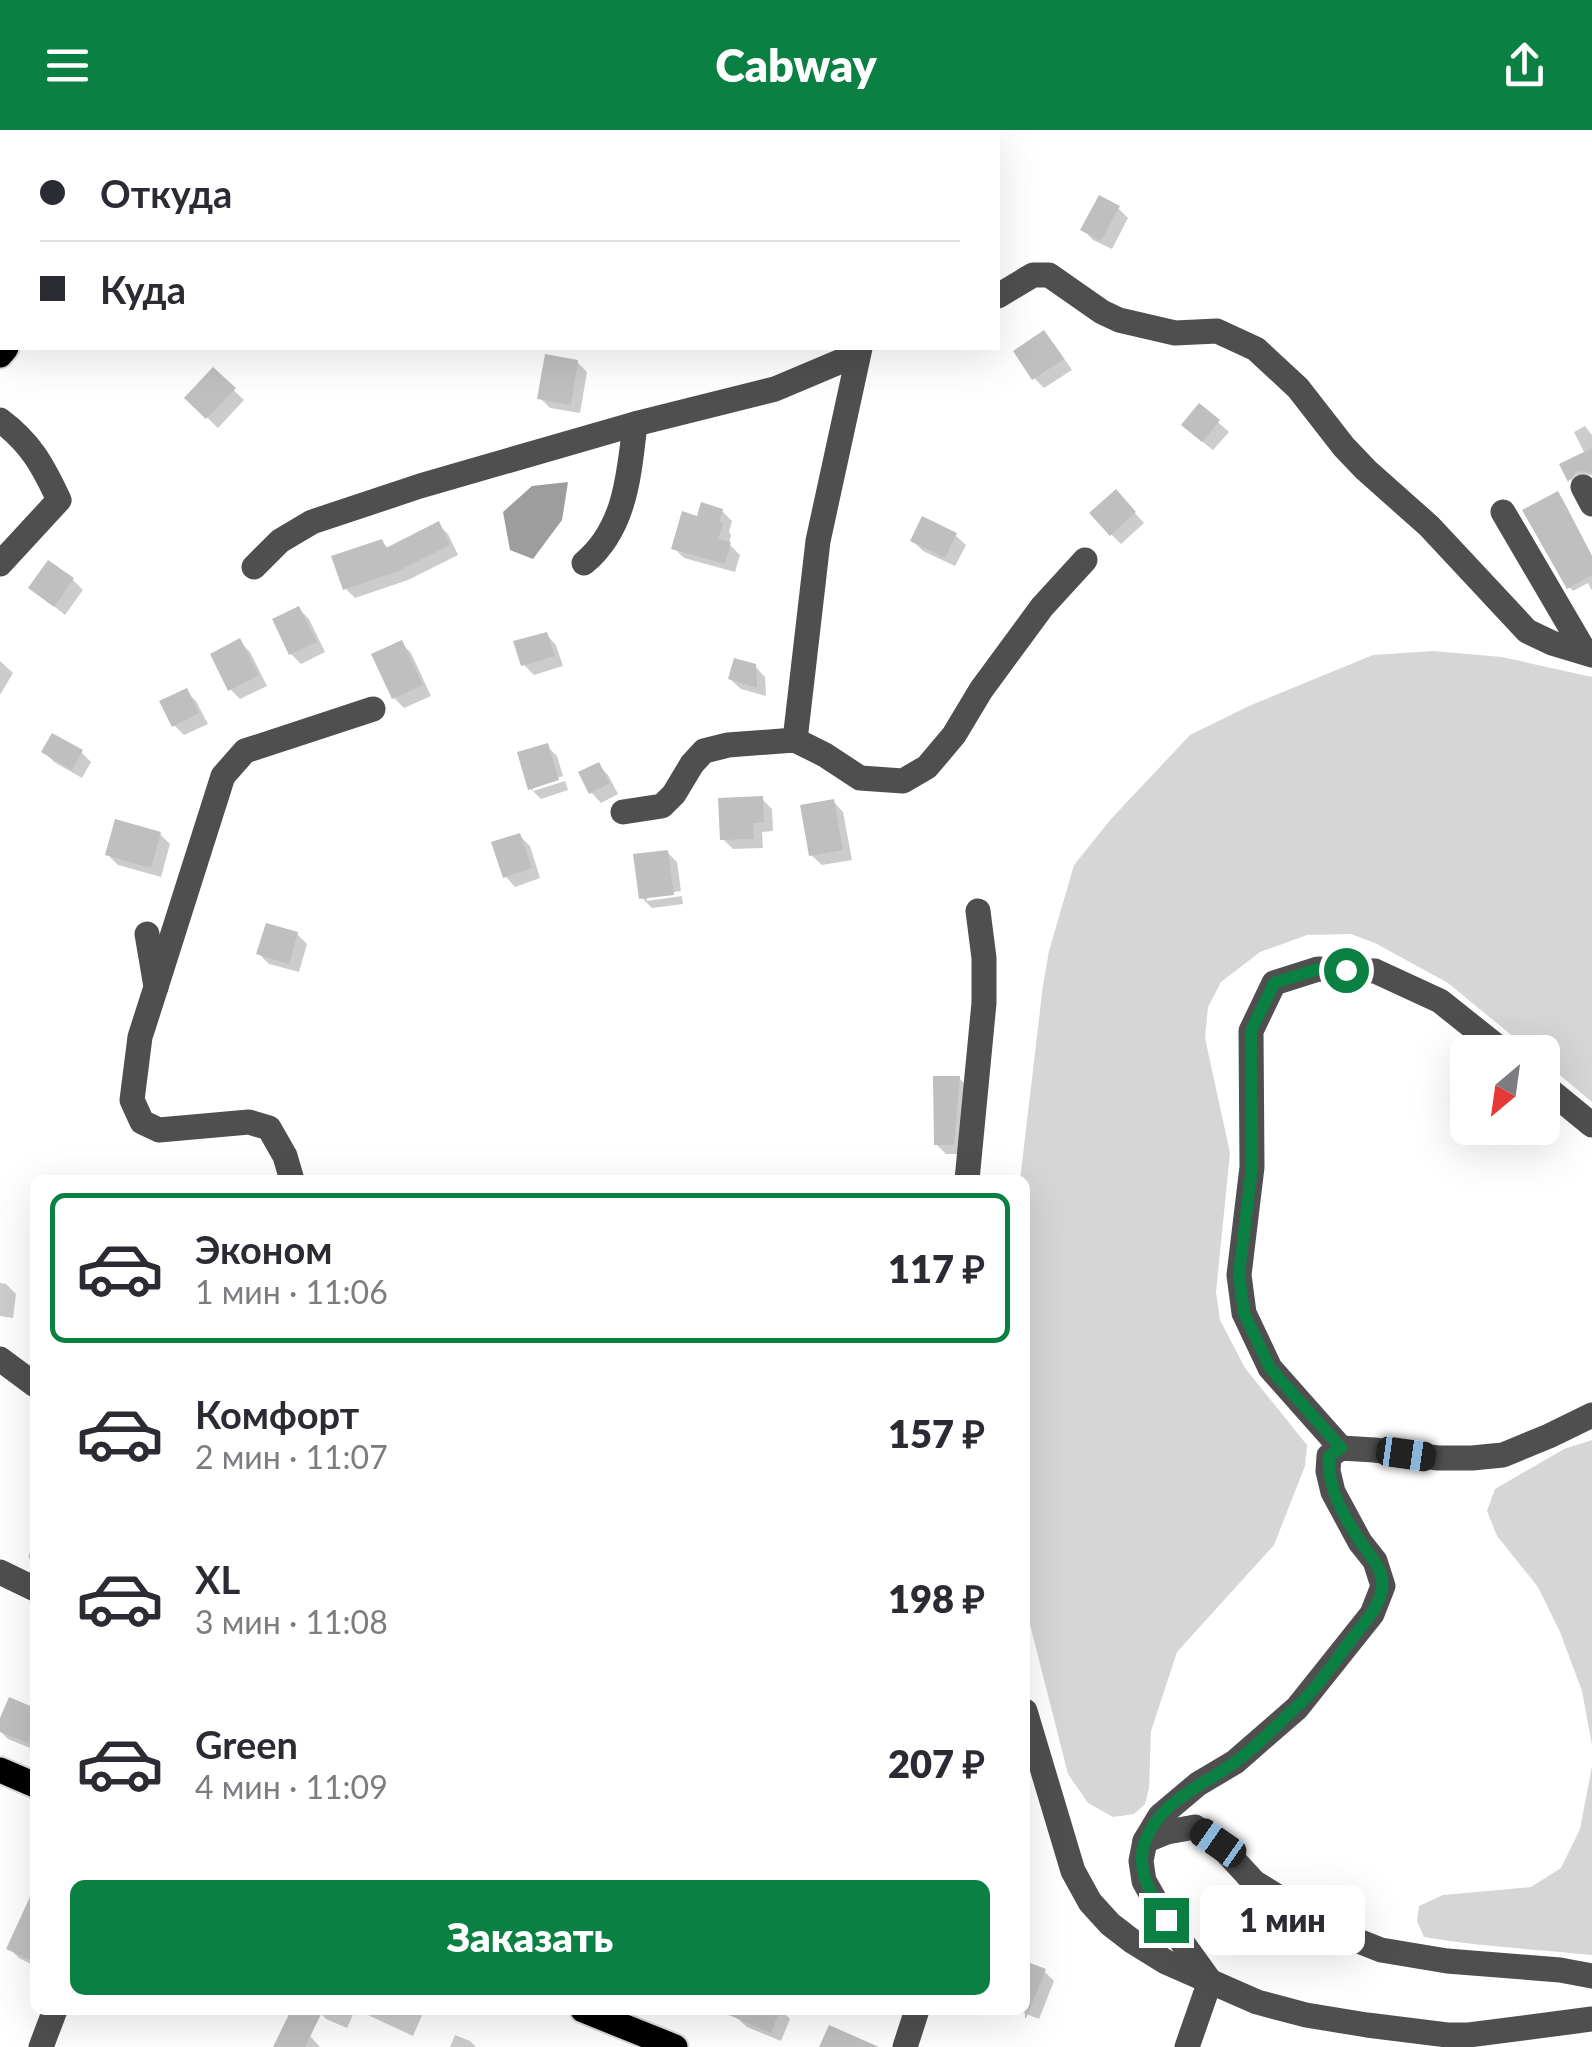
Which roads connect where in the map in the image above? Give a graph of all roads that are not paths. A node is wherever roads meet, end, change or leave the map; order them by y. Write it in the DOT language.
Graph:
graph roads {
  1 [pos="1000,295"];
  2 [pos="859,351"];
  3 [pos="0,420"];
  4 [pos="636,424"];
  5 [pos="1503,512"];
  6 [pos="1084,560"];
  7 [pos="584,562"];
  8 [pos="0,564"];
  9 [pos="254,567"];
  10 [pos="1589,653"];
  11 [pos="373,710"];
  12 [pos="795,740"];
  13 [pos="623,812"];
  14 [pos="978,911"];
  15 [pos="147,934"];
  16 [pos="156,988"];
  17 [pos="1483,1035"];
  18 [pos="1560,1099"];
  19 [pos="1592,1125"];
  20 [pos="291,1175"];
  21 [pos="967,1175"];
  22 [pos="0,1359"];
  23 [pos="30,1380"];
  24 [pos="1592,1415"];
  25 [pos="1341,1448"];
  26 [pos="0,1572"];
  27 [pos="30,1587"];
  28 [pos="1030,1728"];
  29 [pos="0,1770"];
  30 [pos="30,1783"];
  31 [pos="1145,1841"];
  32 [pos="1592,1976"];
  33 [pos="1210,1981"];
  34 [pos="53,2015"];
  35 [pos="595,2015"];
  36 [pos="915,2015"];
  37 [pos="1592,2019"];
  38 [pos="1470,2041"];
  39 [pos="41,2047"];
  40 [pos="675,2047"];
  41 [pos="905,2047"];
  42 [pos="1188,2047"];
  1 -- 10 [label="street"];
  2 -- 4 [label="street"];
  2 -- 12 [label="street"];
  3 -- 8 [label="street"];
  4 -- 7 [label="street"];
  4 -- 9 [label="street"];
  5 -- 10 [label="street"];
  6 -- 12 [label="street"];
  11 -- 16 [label="street"];
  12 -- 13 [label="street"];
  14 -- 21 [label="street"];
  15 -- 16 [label="street"];
  16 -- 20 [label="street"];
  17 -- 25 [label="street"];
  18 -- 19 [label="street"];
  22 -- 23 [label="street"];
  24 -- 25 [label="street"];
  25 -- 31 [label="street"];
  26 -- 27 [label="street"];
  28 -- 33 [label="street"];
  29 -- 30 [label="main road"];
  31 -- 32 [label="street"];
  31 -- 33 [label="street"];
  33 -- 38 [label="street"];
  33 -- 42 [label="street"];
  34 -- 39 [label="street"];
  35 -- 40 [label="main road"];
  36 -- 41 [label="street"];
  37 -- 38 [label="street"];
}
